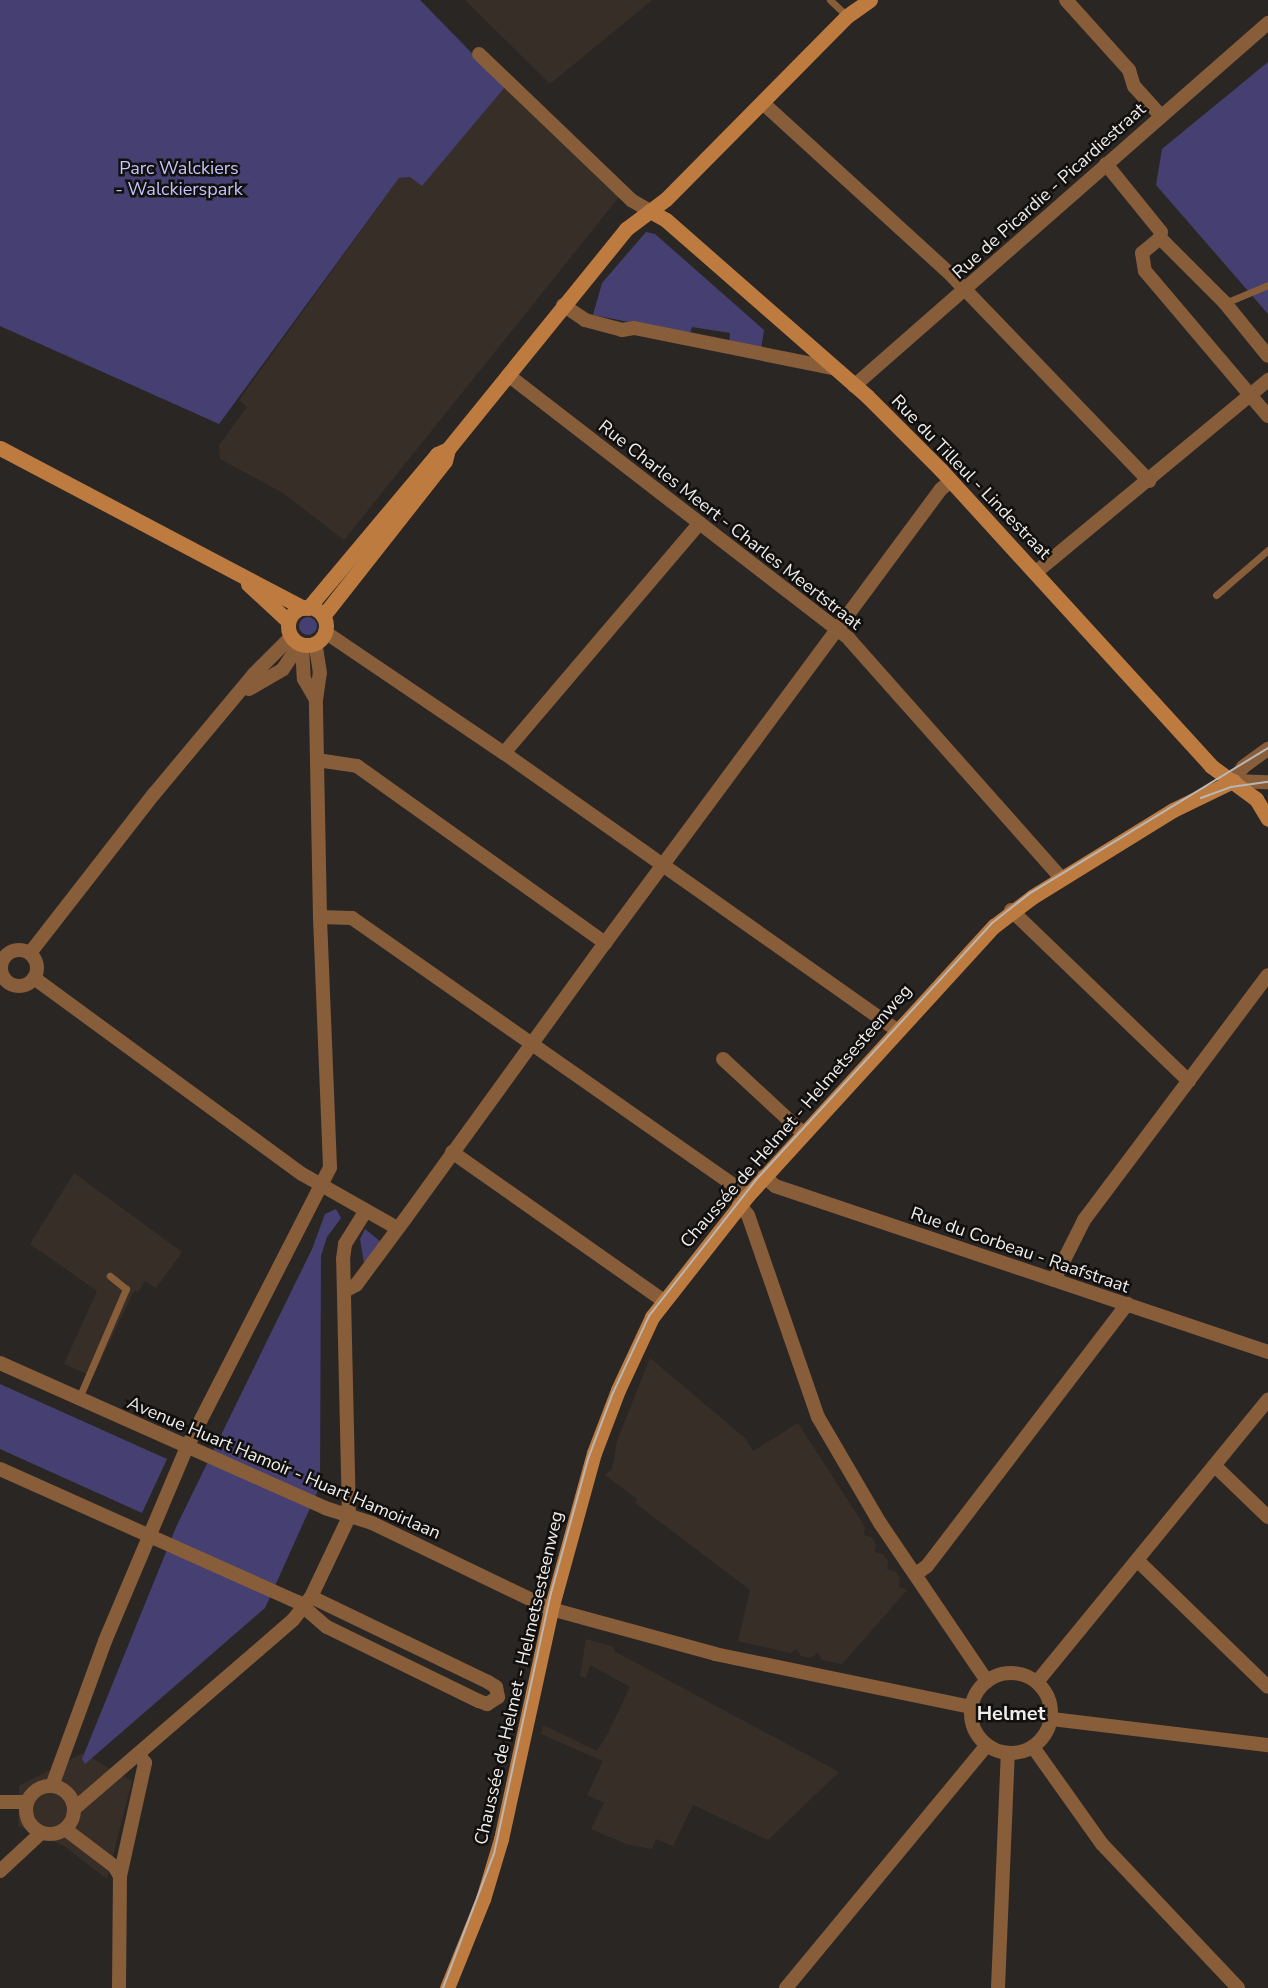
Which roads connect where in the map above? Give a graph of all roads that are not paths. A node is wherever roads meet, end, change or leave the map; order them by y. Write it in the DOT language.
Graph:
graph roads {
  1 [pos="830,0"];
  2 [pos="870,0"];
  3 [pos="1066,0"];
  4 [pos="852,9"];
  5 [pos="1268,23"];
  6 [pos="479,54"];
  7 [pos="764,104"];
  8 [pos="1161,116"];
  9 [pos="1106,164"];
  10 [pos="650,211"];
  11 [pos="1160,238"];
  12 [pos="1267,286"];
  13 [pos="965,290"];
  14 [pos="1225,303"];
  15 [pos="564,305"];
  16 [pos="1268,356"];
  17 [pos="833,368"];
  18 [pos="508,375"];
  19 [pos="1268,380"];
  20 [pos="854,386"];
  21 [pos="1249,395"];
  22 [pos="1268,416"];
  23 [pos="0,448"];
  24 [pos="448,449"];
  25 [pos="951,481"];
  26 [pos="1149,481"];
  27 [pos="700,523"];
  28 [pos="1268,550"];
  29 [pos="1035,573"];
  30 [pos="237,574"];
  31 [pos="1216,595"];
  32 [pos="306,608"];
  33 [pos="288,621"];
  34 [pos="837,630"];
  35 [pos="309,636"];
  36 [pos="283,669"];
  37 [pos="303,673"];
  38 [pos="238,697"];
  39 [pos="316,700"];
  40 [pos="1268,749"];
  41 [pos="504,753"];
  42 [pos="317,760"];
  43 [pos="1233,782"];
  44 [pos="1268,782"];
  45 [pos="1268,819"];
  46 [pos="665,864"];
  47 [pos="1061,878"];
  48 [pos="1011,910"];
  49 [pos="320,917"];
  50 [pos="605,943"];
  51 [pos="30,952"];
  52 [pos="2,954"];
  53 [pos="1268,975"];
  54 [pos="34,978"];
  55 [pos="4,988"];
  56 [pos="897,1030"];
  57 [pos="532,1044"];
  58 [pos="723,1059"];
  59 [pos="1189,1081"];
  60 [pos="803,1133"];
  61 [pos="452,1152"];
  62 [pos="764,1176"];
  63 [pos="322,1187"];
  64 [pos="744,1200"];
  65 [pos="365,1212"];
  66 [pos="397,1228"];
  67 [pos="110,1276"];
  68 [pos="1054,1280"];
  69 [pos="345,1291"];
  70 [pos="664,1301"];
  71 [pos="1127,1305"];
  72 [pos="1268,1352"];
  73 [pos="0,1363"];
  74 [pos="79,1398"];
  75 [pos="1268,1400"];
  76 [pos="188,1447"];
  77 [pos="1216,1467"];
  78 [pos="0,1469"];
  79 [pos="349,1517"];
  80 [pos="1268,1517"];
  81 [pos="150,1536"];
  82 [pos="1137,1560"];
  83 [pos="916,1574"];
  84 [pos="308,1602"];
  85 [pos="551,1609"];
  86 [pos="987,1681"];
  87 [pos="1037,1682"];
  88 [pos="1268,1687"];
  89 [pos="972,1707"];
  90 [pos="1052,1719"];
  91 [pos="987,1745"];
  92 [pos="1268,1745"];
  93 [pos="1033,1748"];
  94 [pos="1008,1753"];
  95 [pos="140,1755"];
  96 [pos="52,1786"];
  97 [pos="0,1802"];
  98 [pos="27,1802"];
  99 [pos="74,1809"];
  100 [pos="65,1829"];
  101 [pos="41,1833"];
  102 [pos="0,1871"];
  103 [pos="120,1876"];
  104 [pos="119,1988"];
  105 [pos="447,1988"];
  106 [pos="786,1988"];
  107 [pos="998,1988"];
  108 [pos="1238,1988"];
  1 -- 4 [label="lane"];
  2 -- 4 [label="street"];
  3 -- 8 [label="street"];
  4 -- 7 [label="street"];
  5 -- 8 [label="street, Rue de Picardie - Picardiestraat"];
  6 -- 10 [label="street"];
  7 -- 10 [label="street"];
  7 -- 13 [label="street"];
  8 -- 9 [label="street, Rue de Picardie - Picardiestraat"];
  9 -- 11 [label="street"];
  9 -- 13 [label="street, Rue de Picardie - Picardiestraat"];
  10 -- 15 [label="street"];
  10 -- 17 [label="street"];
  11 -- 14 [label="street"];
  11 -- 21 [label="street"];
  12 -- 14 [label="lane"];
  13 -- 20 [label="street, Rue de Picardie - Picardiestraat"];
  13 -- 26 [label="street"];
  14 -- 16 [label="street"];
  15 -- 17 [label="street, Rue du Tilleul - Lindestraat"];
  15 -- 18 [label="street"];
  17 -- 20 [label="street, Rue du Tilleul - Lindestraat"];
  18 -- 24 [label="street"];
  18 -- 27 [label="street, Rue Charles Meert - Charles Meertstraat"];
  19 -- 21 [label="street"];
  20 -- 25 [label="street, Rue du Tilleul - Lindestraat"];
  21 -- 22 [label="street"];
  21 -- 26 [label="street"];
  23 -- 30 [label="street"];
  24 -- 32 [label="street"];
  24 -- 35 [label="street"];
  25 -- 29 [label="street, Rue du Tilleul - Lindestraat"];
  25 -- 34 [label="street"];
  26 -- 29 [label="street"];
  27 -- 34 [label="street, Rue Charles Meert - Charles Meertstraat"];
  27 -- 41 [label="street"];
  28 -- 31 [label="lane"];
  29 -- 43 [label="street, Rue du Tilleul - Lindestraat"];
  30 -- 32 [label="street"];
  30 -- 33 [label="street"];
  32 -- 33 [label="street"];
  32 -- 35 [label="street"];
  33 -- 35 [label="street"];
  34 -- 46 [label="street"];
  34 -- 47 [label="street, Rue Charles Meert - Charles Meertstraat"];
  35 -- 36 [label="street"];
  35 -- 37 [label="street"];
  35 -- 38 [label="street"];
  35 -- 39 [label="street"];
  35 -- 41 [label="street"];
  36 -- 37 [label="street"];
  36 -- 38 [label="street"];
  37 -- 39 [label="street"];
  38 -- 51 [label="street"];
  39 -- 42 [label="street"];
  40 -- 43 [label="street"];
  41 -- 46 [label="street"];
  42 -- 49 [label="street"];
  42 -- 50 [label="street"];
  43 -- 44 [label="street"];
  43 -- 45 [label="street, Rue du Tilleul - Lindestraat"];
  43 -- 47 [label="street, Chaussée de Helmet - Helmetsesteenweg"];
  46 -- 50 [label="street"];
  46 -- 56 [label="street"];
  47 -- 48 [label="street, Chaussée de Helmet - Helmetsesteenweg"];
  48 -- 56 [label="street, Chaussée de Helmet - Helmetsesteenweg"];
  48 -- 59 [label="street"];
  49 -- 57 [label="street"];
  49 -- 63 [label="street"];
  50 -- 57 [label="street"];
  51 -- 52 [label="street"];
  51 -- 54 [label="street"];
  52 -- 55 [label="street"];
  53 -- 59 [label="street"];
  54 -- 55 [label="street"];
  54 -- 63 [label="street"];
  56 -- 60 [label="street, Chaussée de Helmet - Helmetsesteenweg"];
  57 -- 61 [label="street"];
  57 -- 64 [label="street"];
  58 -- 60 [label="street"];
  59 -- 68 [label="street"];
  60 -- 62 [label="street, Chaussée de Helmet - Helmetsesteenweg"];
  61 -- 66 [label="street"];
  61 -- 70 [label="street"];
  62 -- 64 [label="street, Chaussée de Helmet - Helmetsesteenweg"];
  62 -- 68 [label="street, Rue du Corbeau - Raafstraat"];
  63 -- 65 [label="street"];
  63 -- 76 [label="street"];
  64 -- 70 [label="street, Chaussée de Helmet - Helmetsesteenweg"];
  64 -- 83 [label="street"];
  65 -- 66 [label="street"];
  65 -- 69 [label="street"];
  66 -- 69 [label="street"];
  67 -- 74 [label="lane"];
  68 -- 71 [label="street, Rue du Corbeau - Raafstraat"];
  69 -- 79 [label="street"];
  70 -- 85 [label="street, Chaussée de Helmet - Helmetsesteenweg"];
  71 -- 72 [label="street, Rue du Corbeau - Raafstraat"];
  71 -- 83 [label="street"];
  73 -- 74 [label="street, Avenue Huart Hamoir - Huart Hamoirlaan"];
  74 -- 76 [label="street, Avenue Huart Hamoir - Huart Hamoirlaan"];
  75 -- 77 [label="street"];
  76 -- 79 [label="street, Avenue Huart Hamoir - Huart Hamoirlaan"];
  76 -- 81 [label="street"];
  77 -- 80 [label="street"];
  77 -- 82 [label="street"];
  78 -- 81 [label="street"];
  79 -- 84 [label="street"];
  79 -- 85 [label="street, Avenue Huart Hamoir - Huart Hamoirlaan"];
  81 -- 84 [label="street"];
  81 -- 96 [label="street"];
  82 -- 87 [label="street"];
  82 -- 88 [label="street"];
  83 -- 86 [label="street"];
  84 -- 84 [label="street"];
  84 -- 95 [label="street"];
  85 -- 89 [label="street, Avenue Huart Hamoir - Huart Hamoirlaan"];
  85 -- 105 [label="street, Chaussée de Helmet - Helmetsesteenweg"];
  86 -- 87 [label="street"];
  86 -- 89 [label="street"];
  87 -- 90 [label="street"];
  89 -- 91 [label="street"];
  90 -- 92 [label="street"];
  90 -- 93 [label="street"];
  91 -- 94 [label="street"];
  91 -- 106 [label="street"];
  93 -- 94 [label="street"];
  93 -- 108 [label="street"];
  94 -- 107 [label="street"];
  95 -- 99 [label="street"];
  95 -- 103 [label="street"];
  96 -- 98 [label="street"];
  96 -- 99 [label="street"];
  97 -- 98 [label="street"];
  98 -- 101 [label="street"];
  99 -- 100 [label="street"];
  100 -- 101 [label="street"];
  100 -- 103 [label="street"];
  101 -- 102 [label="street"];
  103 -- 104 [label="street"];
}
